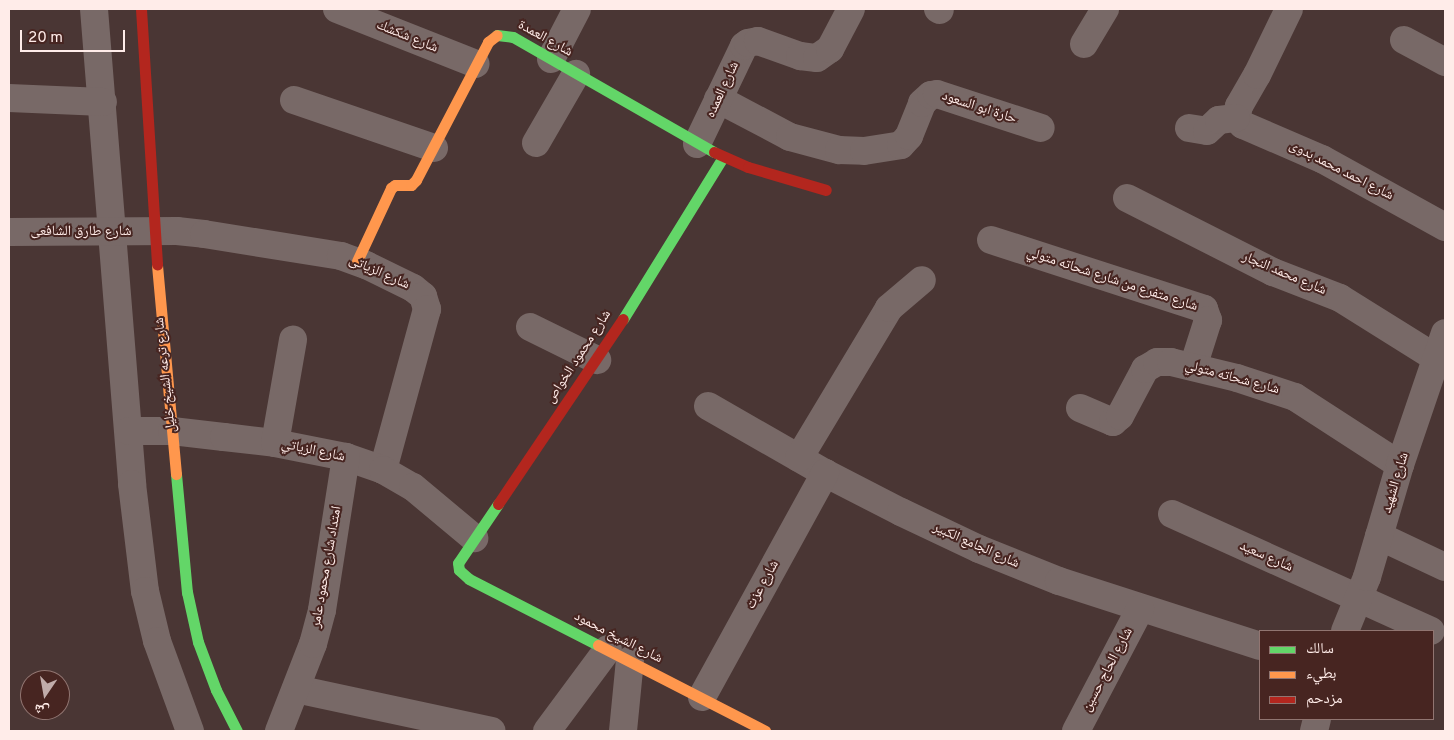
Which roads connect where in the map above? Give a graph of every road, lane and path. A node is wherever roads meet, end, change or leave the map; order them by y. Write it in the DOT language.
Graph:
graph roads {
  1 [pos="94,9"];
  2 [pos="141,9"];
  3 [pos="337,9"];
  4 [pos="577,9"];
  5 [pos="851,9"];
  6 [pos="1105,9"];
  7 [pos="1289,9"];
  8 [pos="1404,40"];
  9 [pos="1084,44"];
  10 [pos="551,59"];
  11 [pos="1445,62"];
  12 [pos="476,64"];
  13 [pos="576,74"];
  14 [pos="9,98"];
  15 [pos="718,99"];
  16 [pos="294,100"];
  17 [pos="102,102"];
  18 [pos="1236,118"];
  19 [pos="1041,128"];
  20 [pos="1189,128"];
  21 [pos="536,143"];
  22 [pos="697,144"];
  23 [pos="434,148"];
  24 [pos="722,157"];
  25 [pos="826,190"];
  26 [pos="1127,198"];
  27 [pos="1445,226"];
  28 [pos="154,231"];
  29 [pos="111,233"];
  30 [pos="10,237"];
  31 [pos="990,240"];
  32 [pos="358,262"];
  33 [pos="922,280"];
  34 [pos="530,327"];
  35 [pos="1445,333"];
  36 [pos="294,340"];
  37 [pos="1436,358"];
  38 [pos="596,360"];
  39 [pos="1193,367"];
  40 [pos="708,406"];
  41 [pos="1080,408"];
  42 [pos="129,431"];
  43 [pos="172,431"];
  44 [pos="275,443"];
  45 [pos="346,457"];
  46 [pos="799,458"];
  47 [pos="1400,465"];
  48 [pos="383,470"];
  49 [pos="824,473"];
  50 [pos="1172,514"];
  51 [pos="1380,536"];
  52 [pos="474,538"];
  53 [pos="1445,567"];
  54 [pos="459,570"];
  55 [pos="1359,600"];
  56 [pos="1140,609"];
  57 [pos="1345,630"];
  58 [pos="1427,630"];
  59 [pos="1259,646"];
  60 [pos="619,655"];
  61 [pos="296,689"];
  62 [pos="702,697"];
  63 [pos="190,731"];
  64 [pos="237,731"];
  65 [pos="279,731"];
  66 [pos="492,731"];
  67 [pos="548,731"];
  68 [pos="623,731"];
  69 [pos="765,731"];
  70 [pos="1076,731"];
  1 -- 17 [label="street"];
  2 -- 28 [label="street, شارع ترعه الشيخ خليل"];
  3 -- 12 [label="street, شارع شكشك"];
  4 -- 10 [label="street"];
  5 -- 15 [label="street, شارع العمده"];
  6 -- 9 [label="street"];
  7 -- 18 [label="street"];
  8 -- 11 [label="street"];
  10 -- 12 [label="street, شارع العمدة"];
  10 -- 13 [label="street, شارع العمدة"];
  12 -- 23 [label="street, شارع العمدة"];
  13 -- 21 [label="street"];
  13 -- 22 [label="street, شارع العمدة"];
  14 -- 17 [label="street"];
  15 -- 19 [label="street, حارة ابو السعود"];
  15 -- 22 [label="street, شارع العمده"];
  16 -- 23 [label="street"];
  17 -- 29 [label="street"];
  18 -- 20 [label="street"];
  18 -- 27 [label="street, شارع احمد محمد بدوى"];
  22 -- 24 [label="street, شارع العمدة"];
  23 -- 32 [label="street, شارع العمدة"];
  24 -- 25 [label="street, شارع العمدة"];
  24 -- 38 [label="street, شارع محمود الخواص"];
  26 -- 37 [label="street, شارع محمد النجار"];
  28 -- 29 [label="street, شارع طارق الشافعى"];
  28 -- 32 [label="street, شارع الزياتى"];
  28 -- 43 [label="street, شارع ترعه الشيخ خليل"];
  29 -- 30 [label="street, شارع طارق الشافعى"];
  29 -- 42 [label="street"];
  31 -- 39 [label="street, شارع متفرع من شارع شحاته متولي"];
  32 -- 48 [label="street, شارع الزياتى"];
  33 -- 46 [label="street"];
  34 -- 38 [label="street"];
  35 -- 37 [label="street, شارع الشهيد"];
  36 -- 44 [label="street"];
  37 -- 47 [label="street, شارع الشهيد"];
  38 -- 52 [label="street, شارع محمود الخواص"];
  39 -- 41 [label="street, شارع شحاته متولي"];
  39 -- 47 [label="street, شارع شحاته متولي"];
  40 -- 46 [label="street, شارع الجامع الكبير"];
  42 -- 43 [label="street, شارع الزياتي"];
  42 -- 63 [label="street"];
  43 -- 44 [label="street, شارع الزياتي"];
  43 -- 64 [label="street, شارع ترعه الشيخ خليل"];
  44 -- 45 [label="street, شارع الزياتي"];
  45 -- 48 [label="street, شارع الزياتي"];
  45 -- 61 [label="street, امتداد شارع محمود عامر"];
  46 -- 49 [label="street, شارع الجامع الكبير"];
  47 -- 51 [label="street, شارع الشهيد"];
  48 -- 52 [label="street, شارع الزياتي"];
  49 -- 56 [label="street, شارع الجامع الكبير"];
  49 -- 62 [label="street, شارع عزت"];
  50 -- 55 [label="street, شارع سعيد"];
  51 -- 53 [label="street"];
  51 -- 55 [label="street, شارع الشهيد"];
  52 -- 54 [label="street, شارع محمود الخواص"];
  54 -- 60 [label="street, شارع الشيخ محمود"];
  55 -- 57 [label="street, شارع الشهيد"];
  55 -- 58 [label="street, شارع سعيد"];
  56 -- 59 [label="street, شارع الجامع الكبير"];
  56 -- 70 [label="street, شارع الحاج حسين"];
  60 -- 62 [label="street, شارع الشيخ محمود"];
  60 -- 67 [label="street"];
  60 -- 68 [label="street"];
  61 -- 65 [label="street, امتداد شارع محمود عامر"];
  61 -- 66 [label="street"];
  62 -- 69 [label="street, شارع الشيخ محمود"];
}
